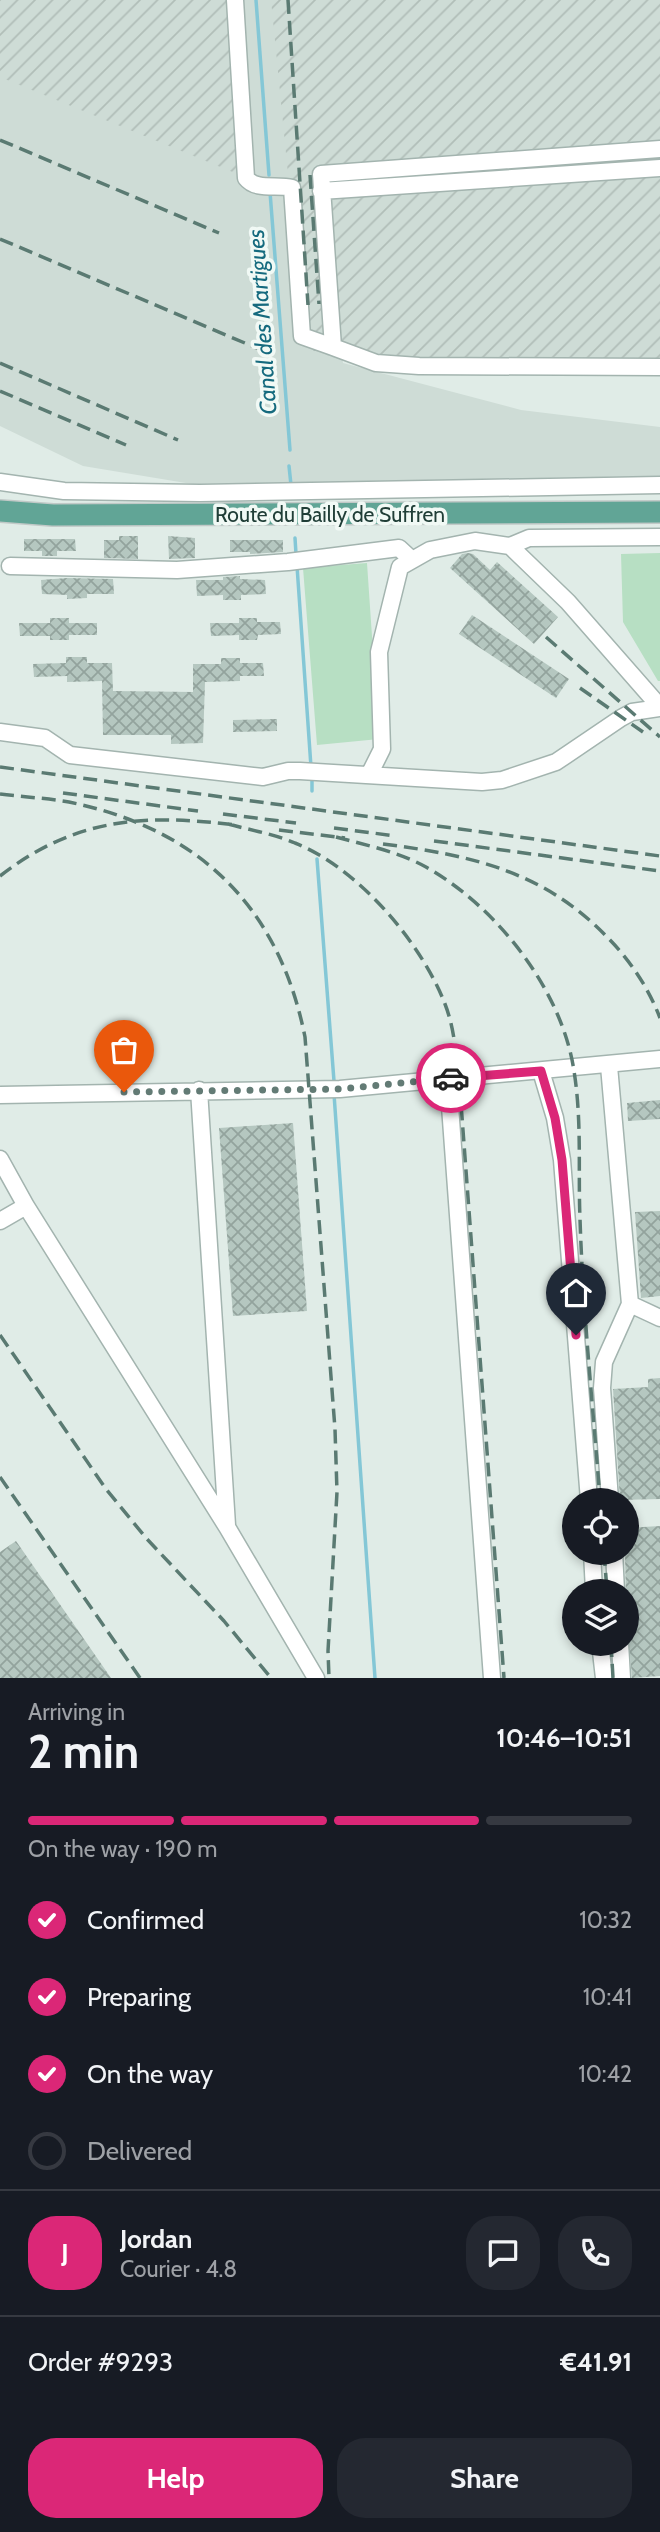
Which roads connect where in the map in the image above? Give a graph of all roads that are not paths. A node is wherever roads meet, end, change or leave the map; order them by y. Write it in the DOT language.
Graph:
graph roads {
  1 [pos="235,0"];
  2 [pos="660,149"];
  3 [pos="660,167"];
  4 [pos="321,191"];
  5 [pos="333,347"];
  6 [pos="660,367"];
  7 [pos="0,482"];
  8 [pos="660,485"];
  9 [pos="0,511"];
  10 [pos="660,512"];
  11 [pos="660,537"];
  12 [pos="510,546"];
  13 [pos="412,560"];
  14 [pos="10,566"];
  15 [pos="0,732"];
  16 [pos="369,775"];
  17 [pos="660,1059"];
  18 [pos="609,1066"];
  19 [pos="541,1071"];
  20 [pos="448,1079"];
  21 [pos="199,1090"];
  22 [pos="0,1095"];
  23 [pos="0,1159"];
  24 [pos="26,1206"];
  25 [pos="0,1221"];
  26 [pos="630,1304"];
  27 [pos="660,1318"];
  28 [pos="588,1488"];
  29 [pos="609,1488"];
  30 [pos="227,1527"];
  31 [pos="601,1656"];
  32 [pos="621,1656"];
  33 [pos="316,1678"];
  34 [pos="492,1678"];
  35 [pos="604,1678"];
  36 [pos="622,1678"];
  1 -- 5 [label="street"];
  2 -- 4 [label="street"];
  3 -- 4 [label="street"];
  4 -- 5 [label="street"];
  5 -- 6 [label="street"];
  7 -- 8 [label="street"];
  9 -- 10 [label="main road, Route du Bailly de Suffren"];
  11 -- 12 [label="street"];
  12 -- 13 [label="street"];
  12 -- 16 [label="street"];
  13 -- 14 [label="street"];
  13 -- 16 [label="street"];
  15 -- 16 [label="street"];
  17 -- 18 [label="street"];
  18 -- 19 [label="street"];
  18 -- 26 [label="street"];
  19 -- 20 [label="street"];
  19 -- 28 [label="street"];
  20 -- 21 [label="street"];
  20 -- 34 [label="street"];
  21 -- 22 [label="street"];
  21 -- 30 [label="street"];
  23 -- 24 [label="street"];
  24 -- 25 [label="street"];
  24 -- 30 [label="street"];
  26 -- 27 [label="street"];
  26 -- 29 [label="street"];
  30 -- 33 [label="street"];
  31 -- 35 [label="street"];
  32 -- 36 [label="street"];
}
